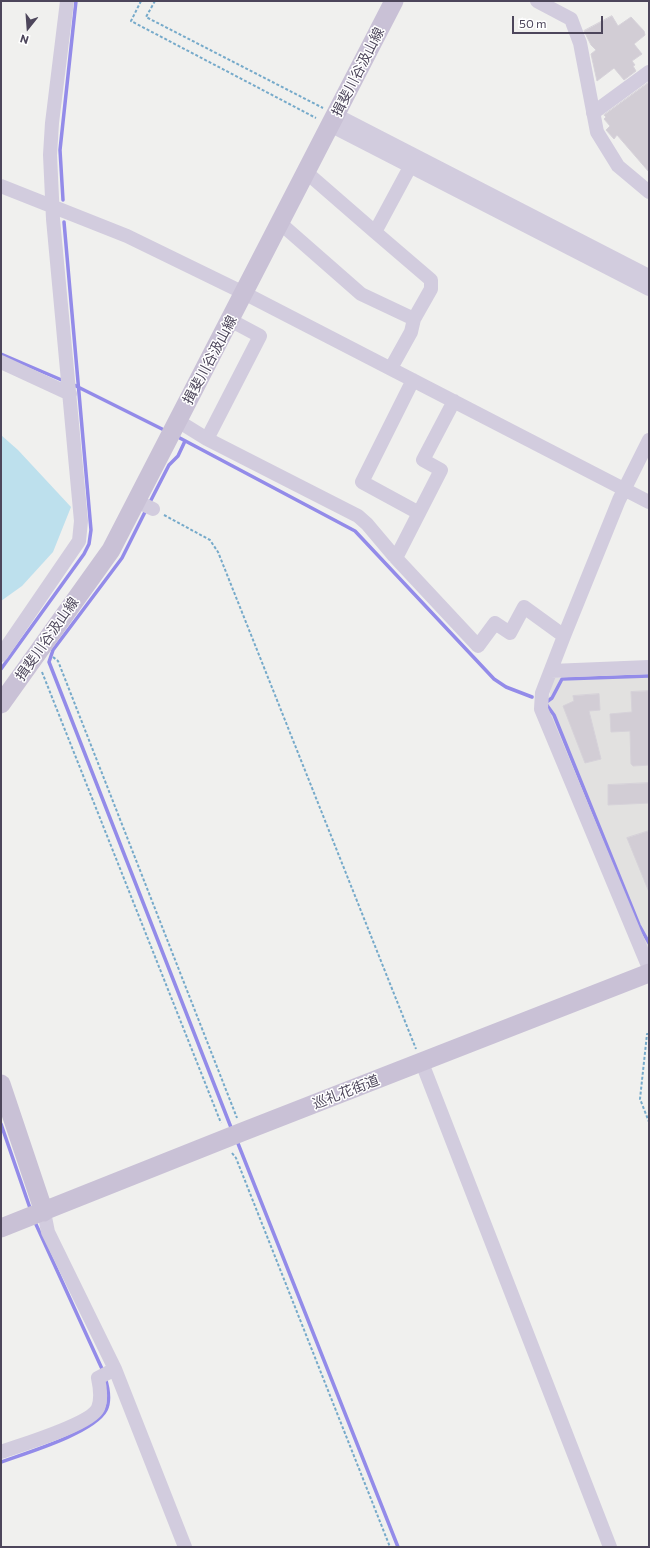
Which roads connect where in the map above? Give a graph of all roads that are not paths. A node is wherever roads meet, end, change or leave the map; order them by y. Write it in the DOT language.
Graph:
graph roads {
  1 [pos="67,1"];
  2 [pos="394,1"];
  3 [pos="537,1"];
  4 [pos="649,72"];
  5 [pos="593,113"];
  6 [pos="333,120"];
  7 [pos="410,166"];
  8 [pos="306,172"];
  9 [pos="1,186"];
  10 [pos="649,192"];
  11 [pos="52,208"];
  12 [pos="280,223"];
  13 [pos="375,232"];
  14 [pos="649,276"];
  15 [pos="649,289"];
  16 [pos="244,293"];
  17 [pos="414,319"];
  18 [pos="230,320"];
  19 [pos="1,362"];
  20 [pos="391,368"];
  21 [pos="413,380"];
  22 [pos="70,394"];
  23 [pos="454,401"];
  24 [pos="178,421"];
  25 [pos="207,440"];
  26 [pos="649,440"];
  27 [pos="624,489"];
  28 [pos="136,501"];
  29 [pos="649,502"];
  30 [pos="153,509"];
  31 [pos="419,513"];
  32 [pos="394,556"];
  33 [pos="564,636"];
  34 [pos="1,655"];
  35 [pos="649,667"];
  36 [pos="551,671"];
  37 [pos="1,704"];
  38 [pos="649,968"];
  39 [pos="649,974"];
  40 [pos="422,1063"];
  41 [pos="1,1084"];
  42 [pos="44,1212"];
  43 [pos="1,1228"];
  44 [pos="115,1369"];
  45 [pos="1,1452"];
  46 [pos="185,1547"];
  47 [pos="610,1547"];
  1 -- 11 [label="street"];
  2 -- 6 [label="main road, 揖斐川谷汲山線"];
  3 -- 5 [label="street"];
  4 -- 5 [label="street"];
  5 -- 10 [label="street"];
  6 -- 7 [label="street"];
  6 -- 8 [label="main road, 揖斐川谷汲山線"];
  6 -- 14 [label="street"];
  7 -- 13 [label="street"];
  7 -- 15 [label="street"];
  8 -- 12 [label="main road, 揖斐川谷汲山線"];
  8 -- 13 [label="street"];
  9 -- 11 [label="street"];
  11 -- 16 [label="street"];
  11 -- 22 [label="street"];
  12 -- 16 [label="main road, 揖斐川谷汲山線"];
  12 -- 17 [label="street"];
  13 -- 17 [label="street"];
  16 -- 18 [label="main road, 揖斐川谷汲山線"];
  16 -- 20 [label="street"];
  17 -- 20 [label="street"];
  18 -- 24 [label="main road, 揖斐川谷汲山線"];
  18 -- 25 [label="street"];
  19 -- 22 [label="street"];
  20 -- 21 [label="street"];
  21 -- 23 [label="street"];
  21 -- 31 [label="street"];
  22 -- 34 [label="street"];
  23 -- 27 [label="street"];
  23 -- 31 [label="street"];
  24 -- 25 [label="street"];
  24 -- 28 [label="main road, 揖斐川谷汲山線"];
  25 -- 32 [label="street"];
  26 -- 27 [label="street"];
  27 -- 29 [label="street"];
  27 -- 33 [label="street"];
  28 -- 30 [label="street"];
  28 -- 37 [label="main road, 揖斐川谷汲山線"];
  31 -- 32 [label="street"];
  32 -- 33 [label="street"];
  33 -- 36 [label="street"];
  35 -- 36 [label="street"];
  36 -- 38 [label="street"];
  39 -- 40 [label="main road, 巡礼花街道"];
  40 -- 42 [label="main road, 巡礼花街道"];
  40 -- 47 [label="street"];
  41 -- 42 [label="main road"];
  42 -- 43 [label="main road"];
  42 -- 44 [label="street"];
  44 -- 45 [label="street"];
  44 -- 46 [label="street"];
}
